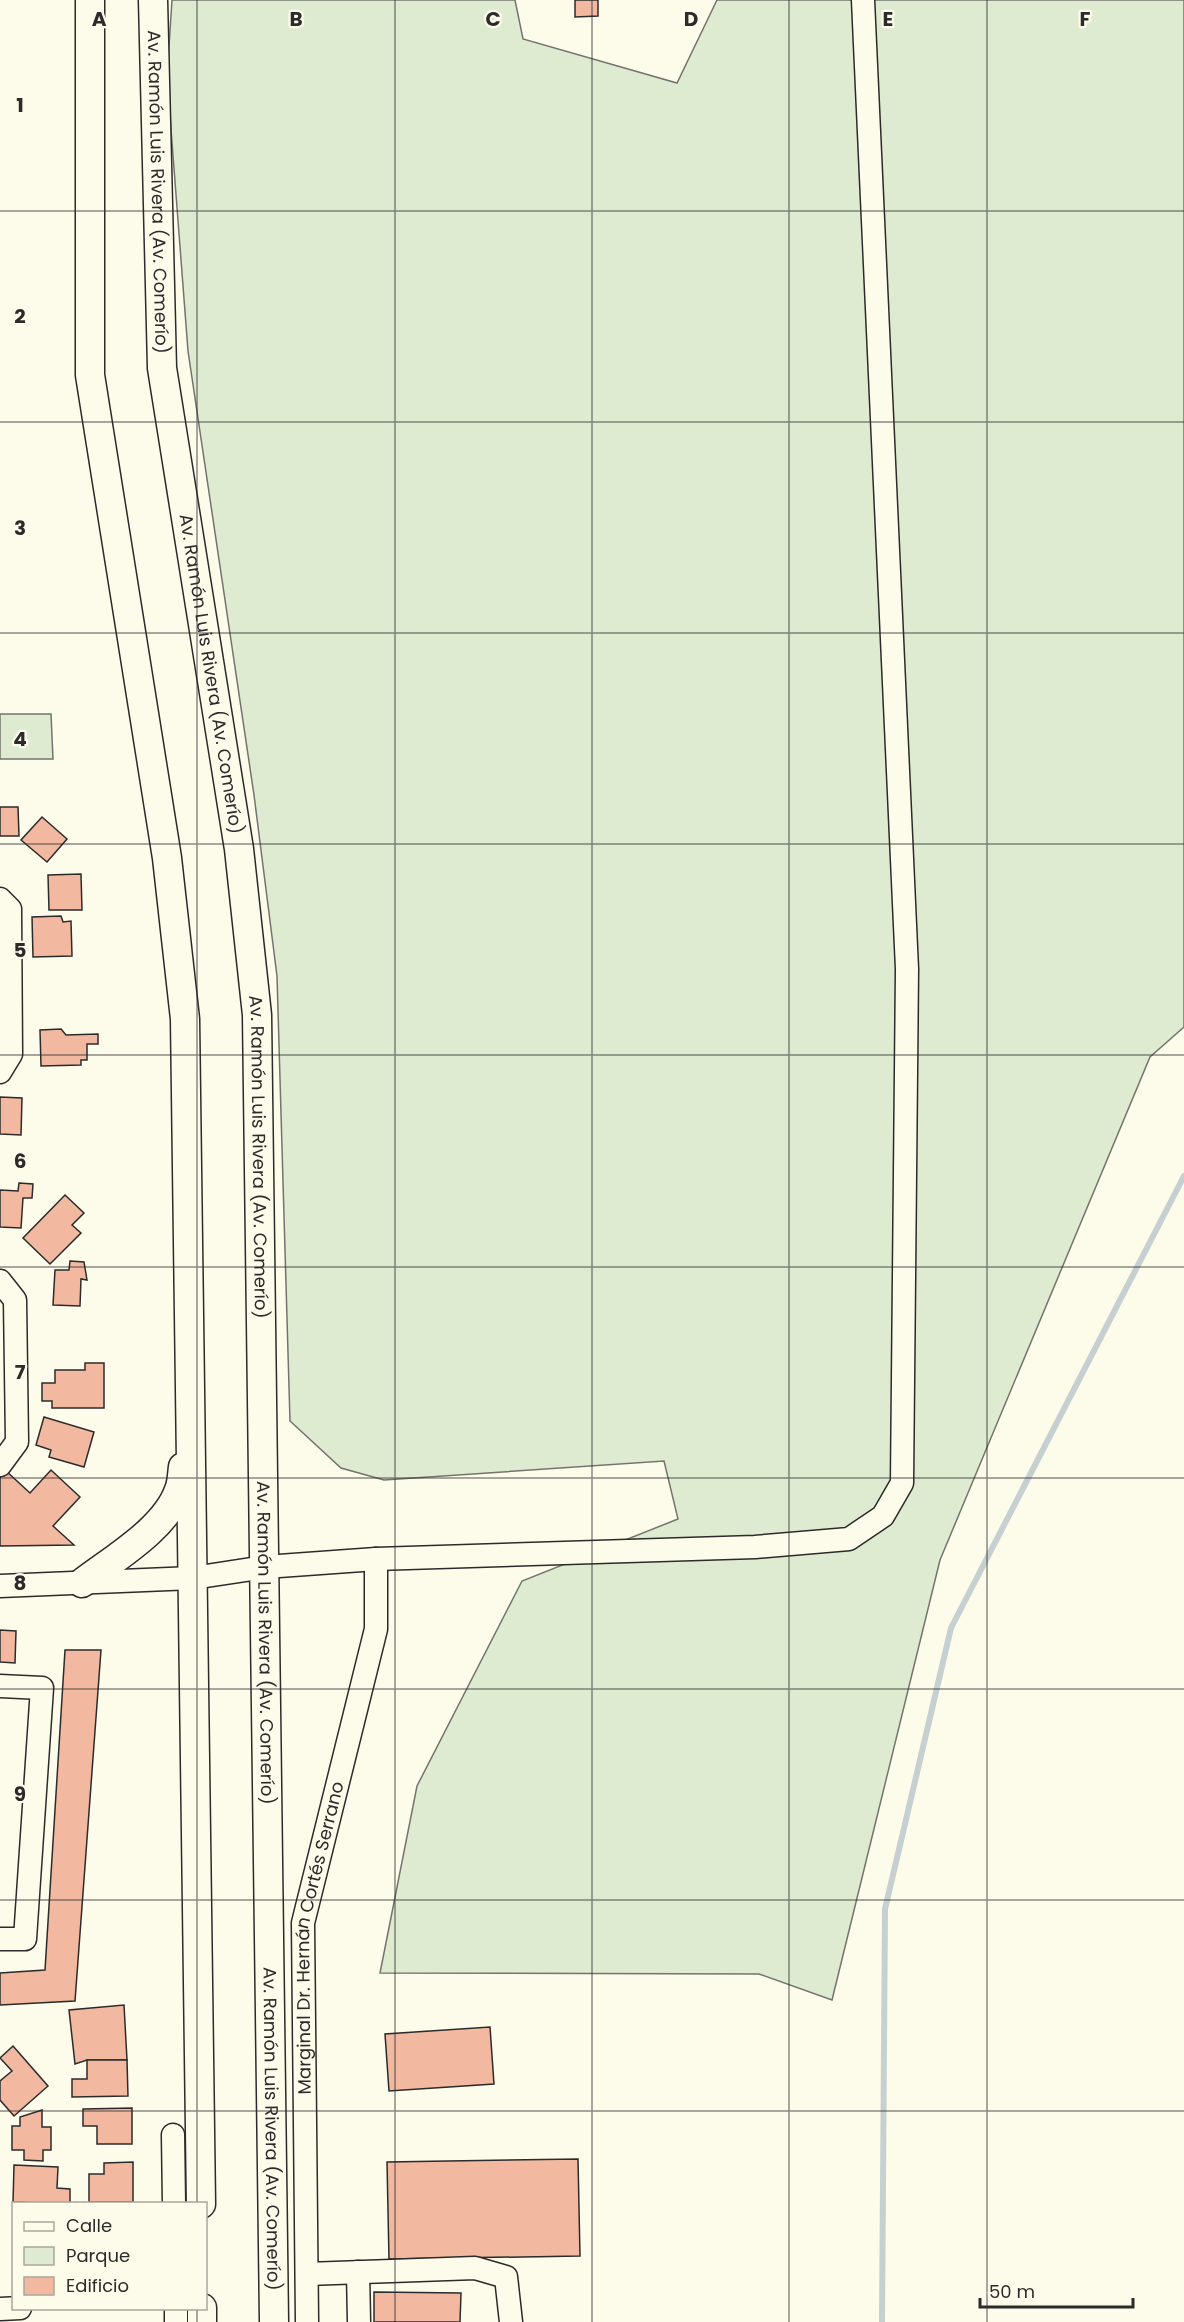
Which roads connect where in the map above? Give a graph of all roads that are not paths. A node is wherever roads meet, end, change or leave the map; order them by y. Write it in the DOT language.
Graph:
graph roads {
  1 [pos="153,0"];
  2 [pos="863,0"];
  3 [pos="89,6"];
  4 [pos="0,899"];
  5 [pos="0,1072"];
  6 [pos="0,1281"];
  7 [pos="191,1424"];
  8 [pos="0,1465"];
  9 [pos="376,1559"];
  10 [pos="265,1568"];
  11 [pos="192,1578"];
  12 [pos="82,1583"];
  13 [pos="0,1586"];
  14 [pos="0,1686"];
  15 [pos="0,1939"];
  16 [pos="173,2135"];
  17 [pos="174,2202"];
  18 [pos="201,2202"];
  19 [pos="357,2272"];
  20 [pos="307,2274"];
  21 [pos="274,2322"];
  22 [pos="307,2322"];
  23 [pos="359,2322"];
  24 [pos="511,2322"];
  1 -- 10 [label="main road, Av. Ramón Luis Rivera (Av. Comerío)"];
  2 -- 9 [label="street"];
  3 -- 7 [label="main road"];
  4 -- 5 [label="street"];
  6 -- 8 [label="street"];
  7 -- 11 [label="main road"];
  7 -- 12 [label="main road"];
  9 -- 10 [label="street"];
  9 -- 20 [label="street, Marginal Dr. Hernán Cortés Serrano"];
  10 -- 11 [label="street"];
  10 -- 21 [label="main road, Av. Ramón Luis Rivera (Av. Comerío)"];
  11 -- 12 [label="street"];
  11 -- 18 [label="main road"];
  12 -- 13 [label="street"];
  14 -- 15 [label="street"];
  16 -- 17 [label="street"];
  19 -- 20 [label="street"];
  19 -- 23 [label="street"];
  19 -- 24 [label="street"];
  20 -- 22 [label="street, Marginal Dr. Hernán Cortés Serrano"];
}
